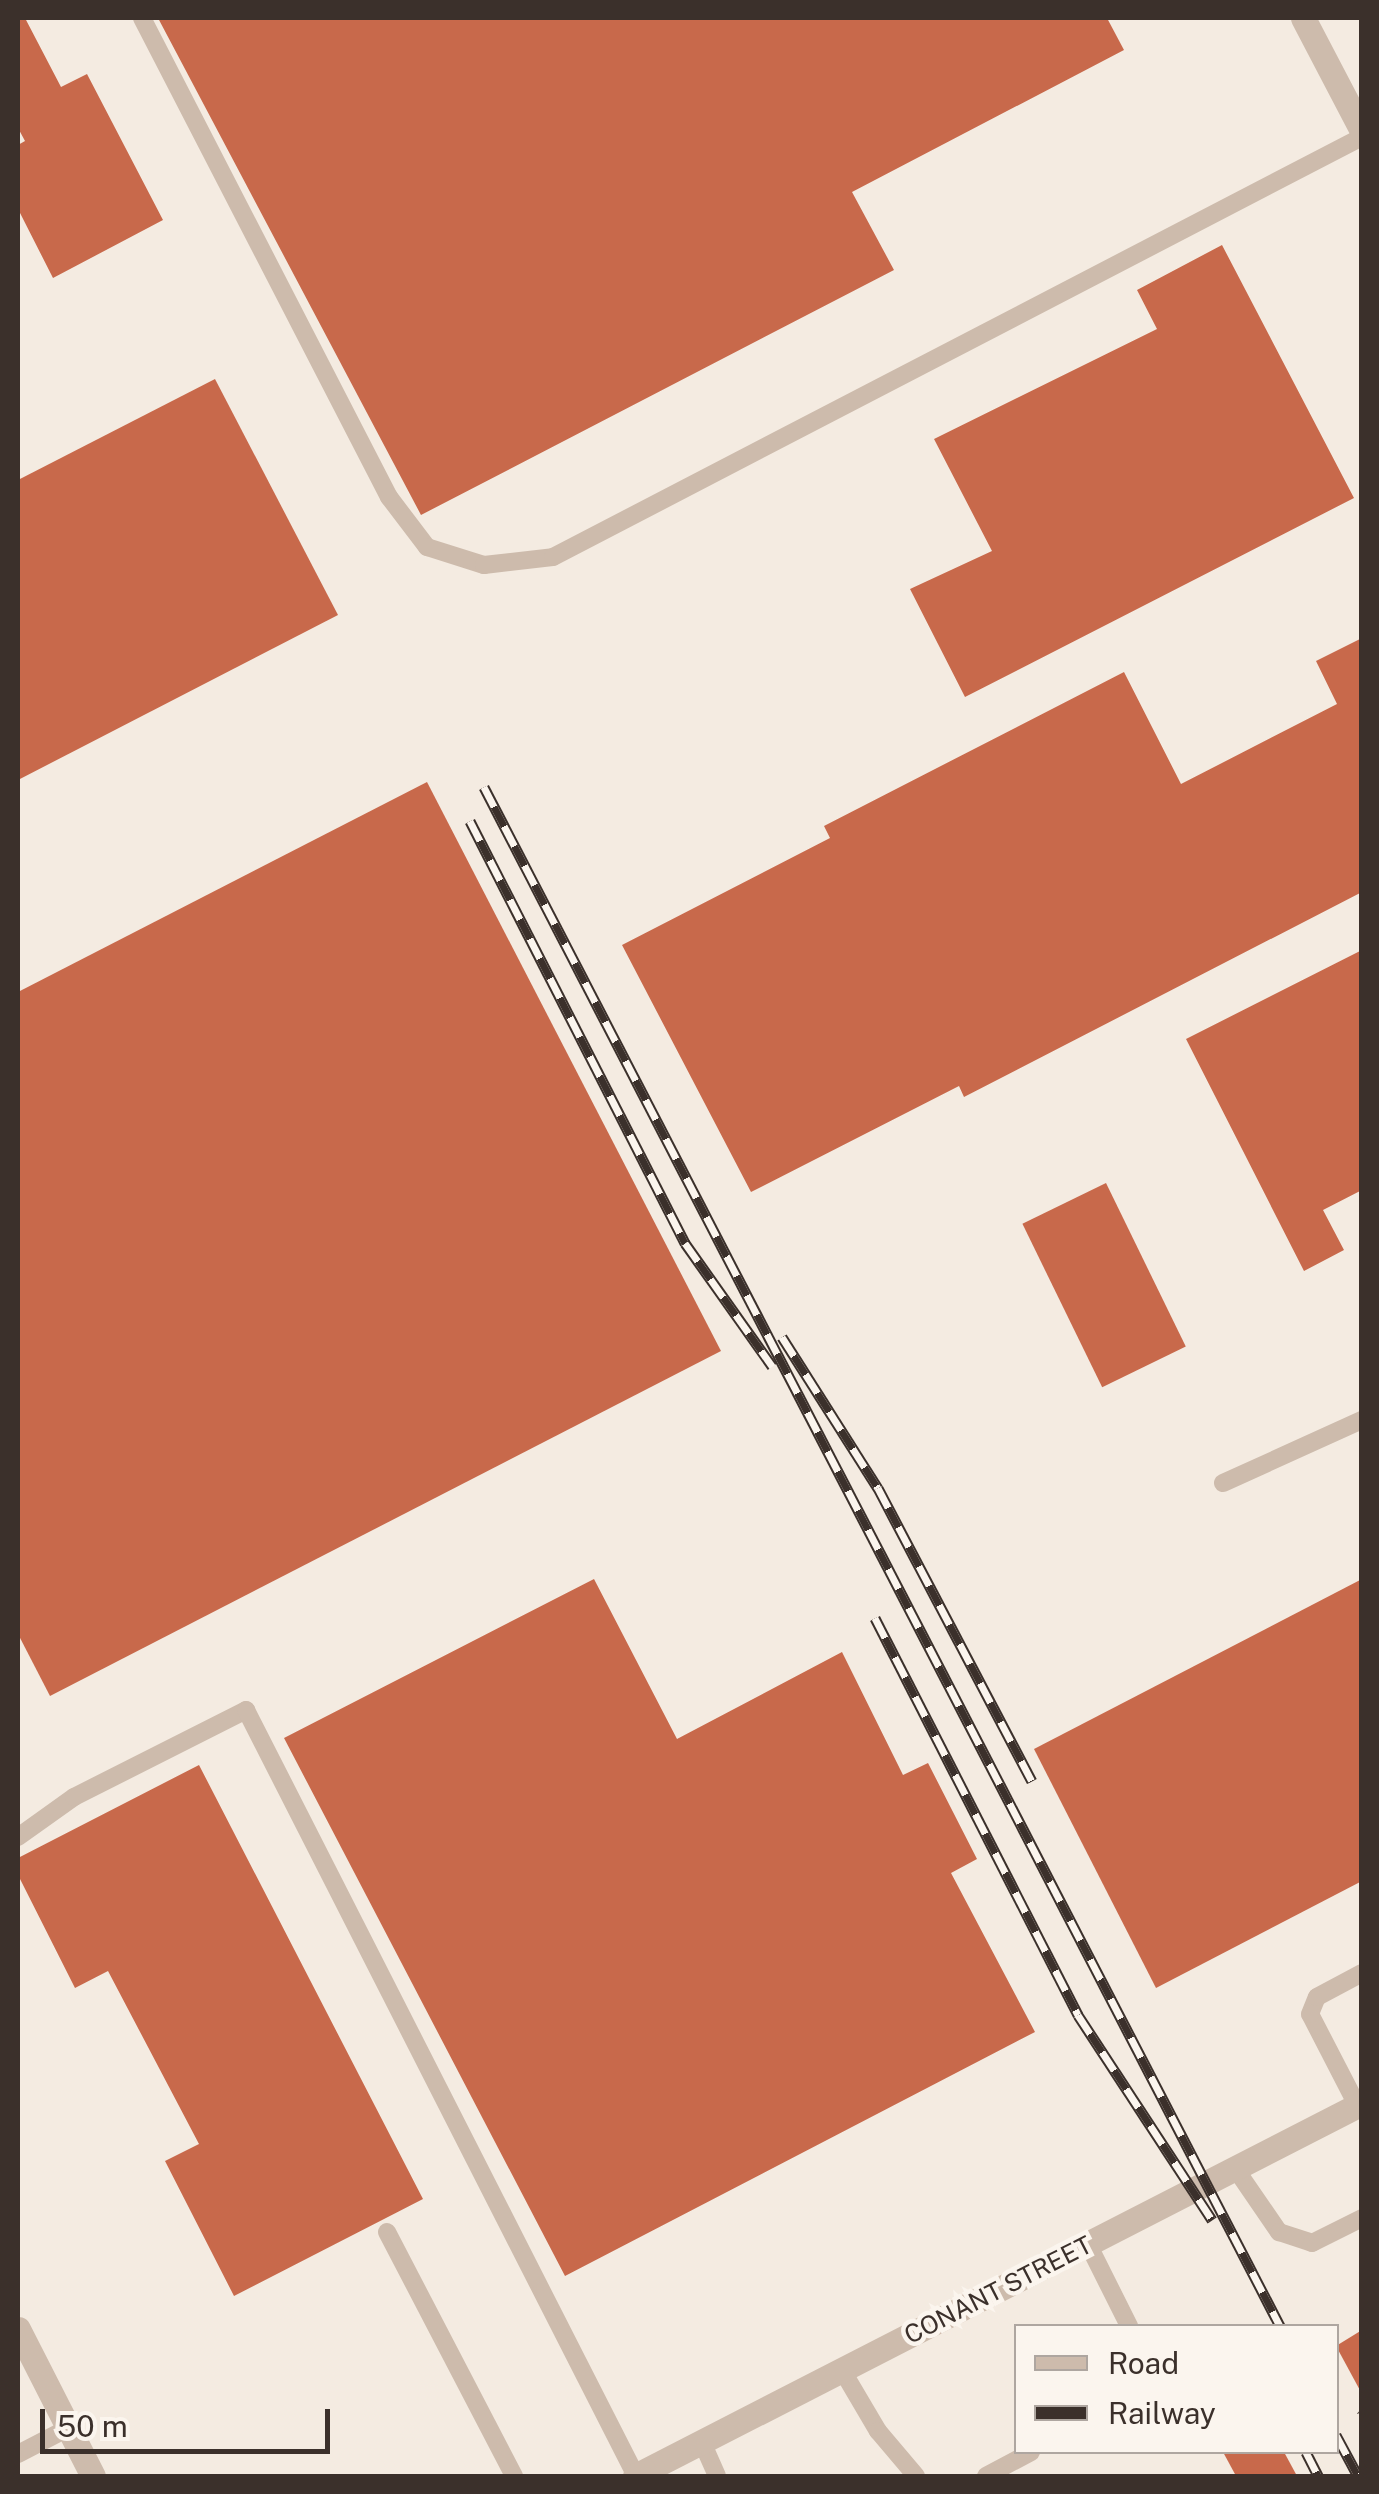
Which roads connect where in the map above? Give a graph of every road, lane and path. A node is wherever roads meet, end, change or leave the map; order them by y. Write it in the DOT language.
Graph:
graph roads {
  1 [pos="142,18"];
  2 [pos="1303,18"];
  3 [pos="1362,134"];
  4 [pos="1362,1420"];
  5 [pos="1224,1483"];
  6 [pos="18,1836"];
  7 [pos="1362,1973"];
  8 [pos="1359,2104"];
  9 [pos="1235,2168"];
  10 [pos="1362,2218"];
  11 [pos="388,2232"];
  12 [pos="1088,2244"];
  13 [pos="1128,2324"];
  14 [pos="18,2330"];
  15 [pos="842,2370"];
  16 [pos="68,2428"];
  17 [pos="702,2442"];
  18 [pos="18,2454"];
  19 [pos="1027,2454"];
  20 [pos="93,2476"];
  21 [pos="514,2476"];
  22 [pos="636,2476"];
  23 [pos="717,2476"];
  24 [pos="916,2476"];
  25 [pos="986,2476"];
  1 -- 3 [label="lane"];
  2 -- 3 [label="street"];
  4 -- 5 [label="lane"];
  6 -- 22 [label="lane"];
  7 -- 8 [label="lane"];
  8 -- 9 [label="street, CONANT STREET"];
  9 -- 10 [label="lane"];
  9 -- 12 [label="street, CONANT STREET"];
  11 -- 21 [label="lane"];
  12 -- 13 [label="lane"];
  12 -- 15 [label="street, CONANT STREET"];
  14 -- 16 [label="street"];
  15 -- 17 [label="street, CONANT STREET"];
  15 -- 24 [label="lane"];
  16 -- 18 [label="lane"];
  16 -- 20 [label="street"];
  17 -- 22 [label="street, CONANT STREET"];
  17 -- 23 [label="lane"];
  19 -- 25 [label="lane"];
}
